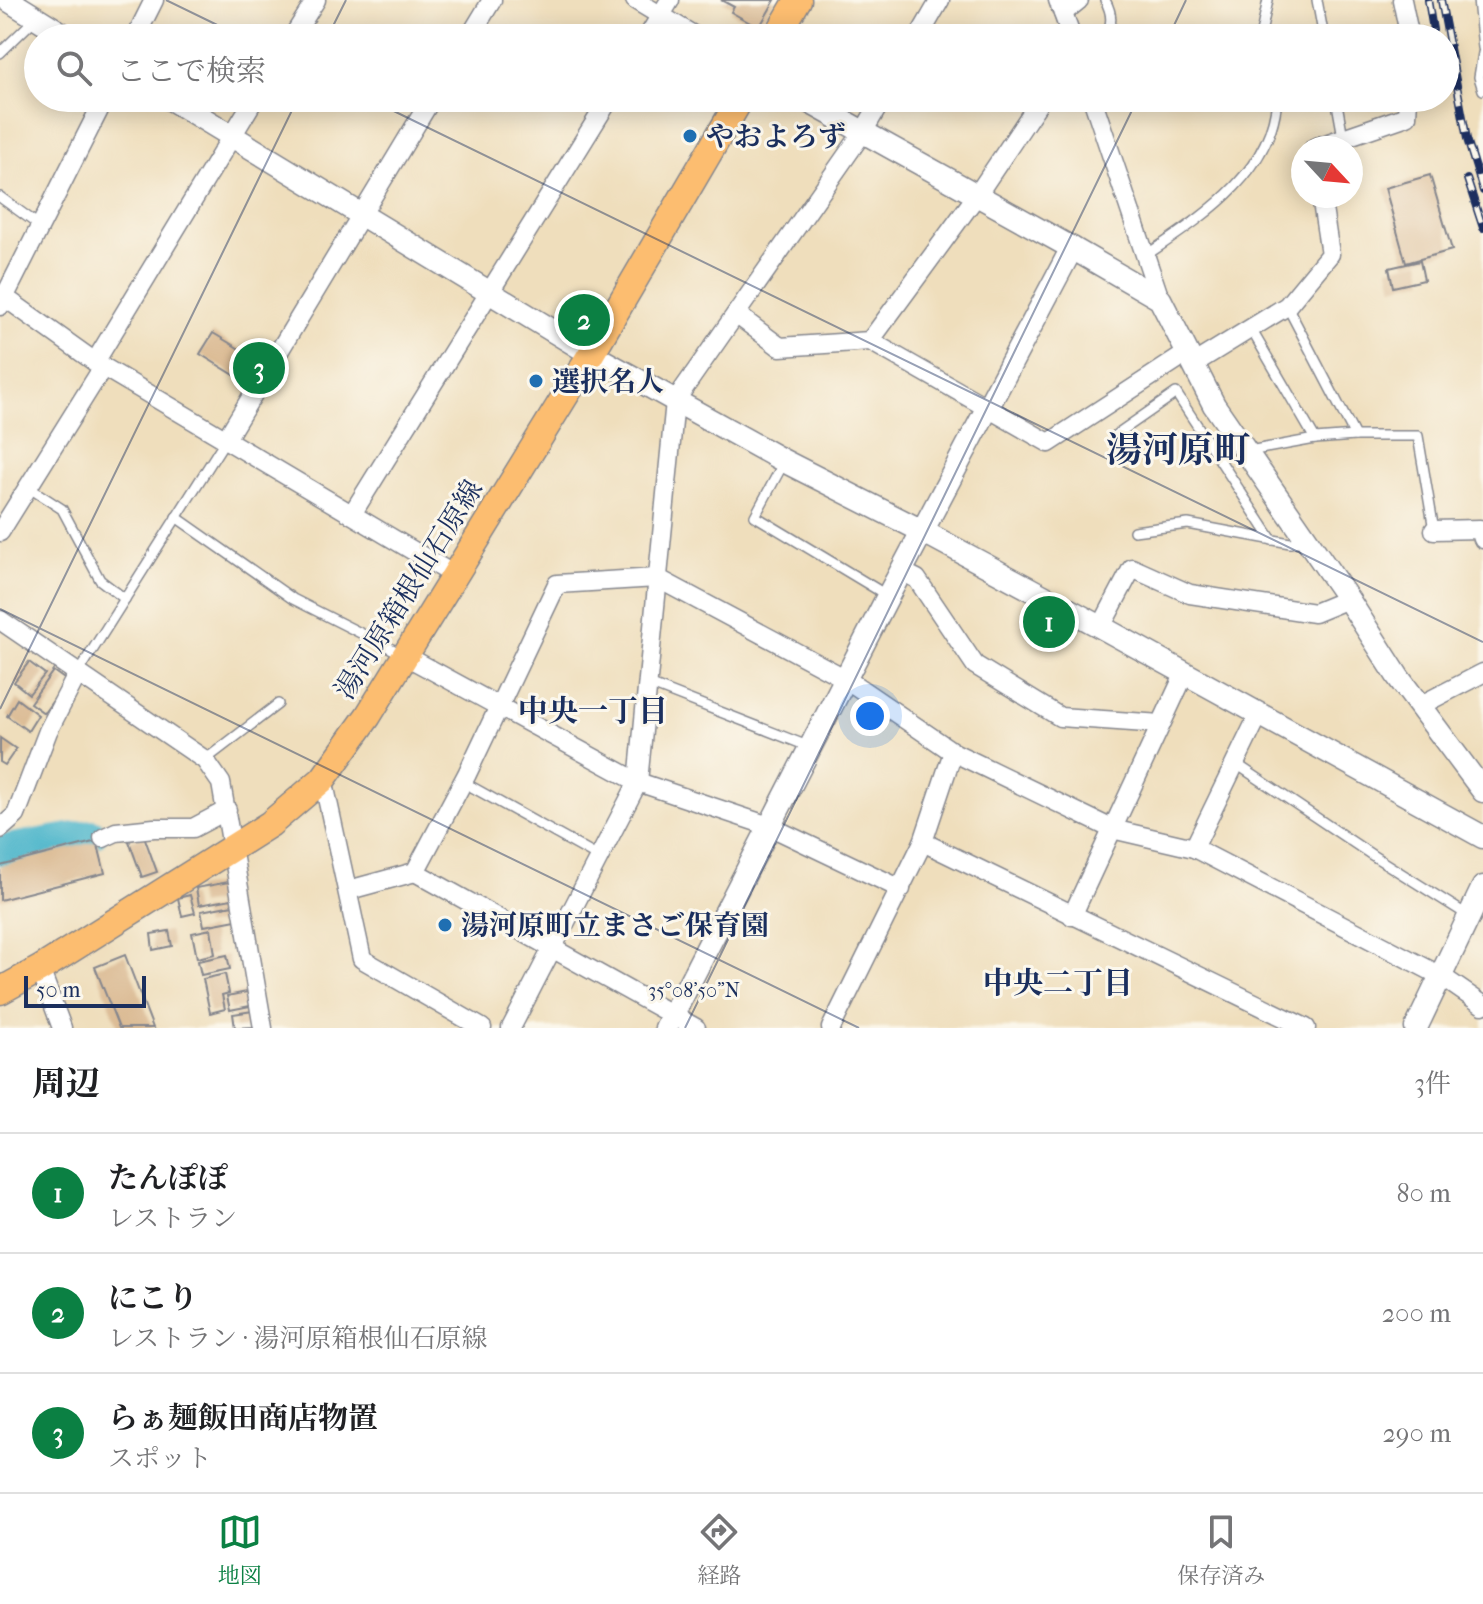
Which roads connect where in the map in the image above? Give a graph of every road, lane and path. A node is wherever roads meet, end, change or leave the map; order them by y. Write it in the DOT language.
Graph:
graph roads {
  1 [pos="8,0"];
  2 [pos="154,0"];
  3 [pos="316,0"];
  4 [pos="492,0"];
  5 [pos="635,0"];
  6 [pos="798,0"];
  7 [pos="940,0"];
  8 [pos="1079,0"];
  9 [pos="1105,0"];
  10 [pos="1268,0"];
  11 [pos="1317,0"];
  12 [pos="1402,0"];
  13 [pos="1478,0"];
  14 [pos="1060,7"];
  15 [pos="666,8"];
  16 [pos="36,18"];
  17 [pos="30,24"];
  18 [pos="46,24"];
  19 [pos="142,24"];
  20 [pos="301,24"];
  21 [pos="477,24"];
  22 [pos="683,24"];
  23 [pos="784,24"];
  24 [pos="926,24"];
  25 [pos="1111,24"];
  26 [pos="1263,24"];
  27 [pos="1321,24"];
  28 [pos="1407,24"];
  29 [pos="24,30"];
  30 [pos="1483,51"];
  31 [pos="0,53"];
  32 [pos="1483,90"];
  33 [pos="98,112"];
  34 [pos="192,112"];
  35 [pos="246,112"];
  36 [pos="424,112"];
  37 [pos="601,112"];
  38 [pos="733,112"];
  39 [pos="827,112"];
  40 [pos="875,112"];
  41 [pos="1033,112"];
  42 [pos="1097,112"];
  43 [pos="1276,112"];
  44 [pos="1339,112"];
  45 [pos="1407,112"];
  46 [pos="863,132"];
  47 [pos="231,136"];
  48 [pos="1343,136"];
  49 [pos="1346,136"];
  50 [pos="977,195"];
  51 [pos="0,197"];
  52 [pos="1323,208"];
  53 [pos="361,215"];
  54 [pos="40,226"];
  55 [pos="1072,248"];
  56 [pos="1145,256"];
  57 [pos="489,294"];
  58 [pos="1160,299"];
  59 [pos="2,300"];
  60 [pos="1287,306"];
  61 [pos="736,314"];
  62 [pos="1251,329"];
  63 [pos="870,341"];
  64 [pos="591,354"];
  65 [pos="1190,358"];
  66 [pos="99,364"];
  67 [pos="675,401"];
  68 [pos="987,408"];
  69 [pos="1117,434"];
  70 [pos="1355,436"];
  71 [pos="226,439"];
  72 [pos="1315,439"];
  73 [pos="1246,452"];
  74 [pos="784,461"];
  75 [pos="28,487"];
  76 [pos="352,514"];
  77 [pos="176,517"];
  78 [pos="1434,530"];
  79 [pos="922,531"];
  80 [pos="1134,531"];
  81 [pos="0,532"];
  82 [pos="1483,539"];
  83 [pos="1272,540"];
  84 [pos="1308,541"];
  85 [pos="901,571"];
  86 [pos="454,575"];
  87 [pos="657,578"];
  88 [pos="888,596"];
  89 [pos="125,599"];
  90 [pos="1348,599"];
  91 [pos="0,620"];
  92 [pos="1101,627"];
  93 [pos="404,655"];
  94 [pos="1483,673"];
  95 [pos="77,675"];
  96 [pos="1184,675"];
  97 [pos="846,679"];
  98 [pos="649,684"];
  99 [pos="278,704"];
  100 [pos="1421,705"];
  101 [pos="498,707"];
  102 [pos="1259,714"];
  103 [pos="1161,724"];
  104 [pos="810,747"];
  105 [pos="953,752"];
  106 [pos="205,760"];
  107 [pos="1235,763"];
  108 [pos="323,779"];
  109 [pos="462,782"];
  110 [pos="638,782"];
  111 [pos="1483,791"];
  112 [pos="227,810"];
  113 [pos="769,826"];
  114 [pos="0,829"];
  115 [pos="1112,829"];
  116 [pos="1483,837"];
  117 [pos="103,838"];
  118 [pos="923,842"];
  119 [pos="231,848"];
  120 [pos="1194,848"];
  121 [pos="600,858"];
  122 [pos="415,872"];
  123 [pos="1483,887"];
  124 [pos="901,889"];
  125 [pos="349,890"];
  126 [pos="1072,916"];
  127 [pos="1469,916"];
  128 [pos="552,949"];
  129 [pos="40,969"];
  130 [pos="1441,976"];
  131 [pos="0,991"];
  132 [pos="1483,1005"];
  133 [pos="670,1022"];
  134 [pos="62,1028"];
  135 [pos="263,1028"];
  136 [pos="482,1028"];
  137 [pos="511,1028"];
  138 [pos="696,1028"];
  139 [pos="831,1028"];
  140 [pos="1306,1028"];
  141 [pos="1416,1028"];
  1 -- 16 [label="street"];
  2 -- 19 [label="street"];
  3 -- 20 [label="street"];
  4 -- 21 [label="street"];
  5 -- 15 [label="street"];
  6 -- 23 [label="main road"];
  7 -- 24 [label="street"];
  8 -- 14 [label="street"];
  9 -- 25 [label="lane"];
  10 -- 26 [label="lane"];
  11 -- 27 [label="lane"];
  12 -- 28 [label="street"];
  13 -- 30 [label="lane"];
  15 -- 22 [label="street"];
  16 -- 17 [label="lane"];
  16 -- 18 [label="street"];
  29 -- 31 [label="lane"];
  30 -- 32 [label="lane"];
  33 -- 54 [label="street"];
  34 -- 47 [label="street"];
  35 -- 47 [label="street"];
  36 -- 53 [label="street"];
  37 -- 57 [label="street"];
  38 -- 64 [label="main road, 湯河原箱根仙石原線"];
  39 -- 46 [label="street"];
  40 -- 46 [label="street"];
  41 -- 50 [label="street"];
  42 -- 56 [label="street"];
  43 -- 56 [label="lane"];
  44 -- 48 [label="lane"];
  45 -- 49 [label="street"];
  46 -- 50 [label="street"];
  46 -- 61 [label="street"];
  47 -- 53 [label="street"];
  47 -- 66 [label="street"];
  50 -- 55 [label="street"];
  50 -- 63 [label="street"];
  51 -- 54 [label="lane"];
  52 -- 60 [label="street"];
  53 -- 57 [label="street"];
  53 -- 71 [label="street"];
  54 -- 59 [label="street"];
  55 -- 58 [label="street"];
  55 -- 68 [label="street"];
  56 -- 58 [label="street"];
  57 -- 64 [label="street"];
  57 -- 76 [label="street"];
  58 -- 65 [label="street"];
  59 -- 66 [label="street"];
  60 -- 62 [label="street"];
  60 -- 70 [label="lane"];
  61 -- 63 [label="street"];
  61 -- 67 [label="street"];
  62 -- 65 [label="street"];
  62 -- 72 [label="lane"];
  63 -- 68 [label="street"];
  64 -- 67 [label="street"];
  64 -- 86 [label="main road, 湯河原箱根仙石原線"];
  65 -- 68 [label="street"];
  65 -- 73 [label="street"];
  66 -- 71 [label="street"];
  66 -- 75 [label="street"];
  67 -- 74 [label="street"];
  67 -- 87 [label="street"];
  68 -- 79 [label="street"];
  69 -- 83 [label="lane"];
  70 -- 72 [label="lane"];
  70 -- 78 [label="lane"];
  71 -- 76 [label="street"];
  71 -- 77 [label="lane"];
  72 -- 73 [label="lane"];
  73 -- 84 [label="street"];
  74 -- 79 [label="street"];
  74 -- 88 [label="lane"];
  75 -- 81 [label="street"];
  75 -- 89 [label="lane"];
  76 -- 86 [label="street"];
  77 -- 89 [label="lane"];
  77 -- 93 [label="lane"];
  78 -- 82 [label="street"];
  79 -- 85 [label="street"];
  79 -- 92 [label="street"];
  80 -- 83 [label="lane"];
  83 -- 84 [label="lane"];
  84 -- 90 [label="street"];
  85 -- 88 [label="street"];
  85 -- 103 [label="street"];
  86 -- 93 [label="main road, 湯河原箱根仙石原線"];
  87 -- 97 [label="street"];
  87 -- 98 [label="street"];
  87 -- 101 [label="street"];
  88 -- 97 [label="street"];
  89 -- 95 [label="lane"];
  90 -- 92 [label="street"];
  90 -- 100 [label="street"];
  91 -- 95 [label="street"];
  92 -- 96 [label="street"];
  93 -- 101 [label="street"];
  93 -- 108 [label="main road, 湯河原箱根仙石原線"];
  94 -- 100 [label="street"];
  95 -- 106 [label="street"];
  95 -- 114 [label="street"];
  96 -- 102 [label="street"];
  96 -- 103 [label="street"];
  97 -- 104 [label="street"];
  97 -- 105 [label="street"];
  98 -- 104 [label="lane"];
  98 -- 110 [label="street"];
  99 -- 106 [label="lane"];
  100 -- 111 [label="street"];
  101 -- 109 [label="street"];
  101 -- 110 [label="street"];
  102 -- 107 [label="street"];
  102 -- 116 [label="street"];
  103 -- 115 [label="street"];
  104 -- 113 [label="street"];
  105 -- 115 [label="street"];
  105 -- 118 [label="street"];
  106 -- 112 [label="street"];
  107 -- 120 [label="street"];
  107 -- 127 [label="lane"];
  108 -- 119 [label="main road, 湯河原箱根仙石原線"];
  108 -- 125 [label="street"];
  109 -- 121 [label="lane"];
  109 -- 122 [label="street"];
  110 -- 113 [label="street"];
  110 -- 121 [label="street"];
  112 -- 117 [label="street"];
  112 -- 119 [label="street"];
  113 -- 124 [label="street"];
  113 -- 133 [label="street"];
  115 -- 120 [label="street"];
  115 -- 126 [label="street"];
  118 -- 124 [label="street"];
  118 -- 126 [label="street"];
  119 -- 129 [label="main road, 湯河原箱根仙石原線"];
  119 -- 135 [label="street"];
  120 -- 130 [label="street"];
  121 -- 128 [label="street"];
  122 -- 125 [label="street"];
  122 -- 128 [label="street"];
  123 -- 127 [label="street"];
  124 -- 139 [label="street"];
  125 -- 136 [label="street"];
  126 -- 140 [label="street"];
  127 -- 130 [label="street"];
  128 -- 133 [label="street"];
  128 -- 137 [label="street"];
  129 -- 131 [label="main road, 湯河原箱根仙石原線"];
  129 -- 134 [label="street"];
  130 -- 132 [label="street"];
  130 -- 141 [label="street"];
  133 -- 138 [label="street"];
}
